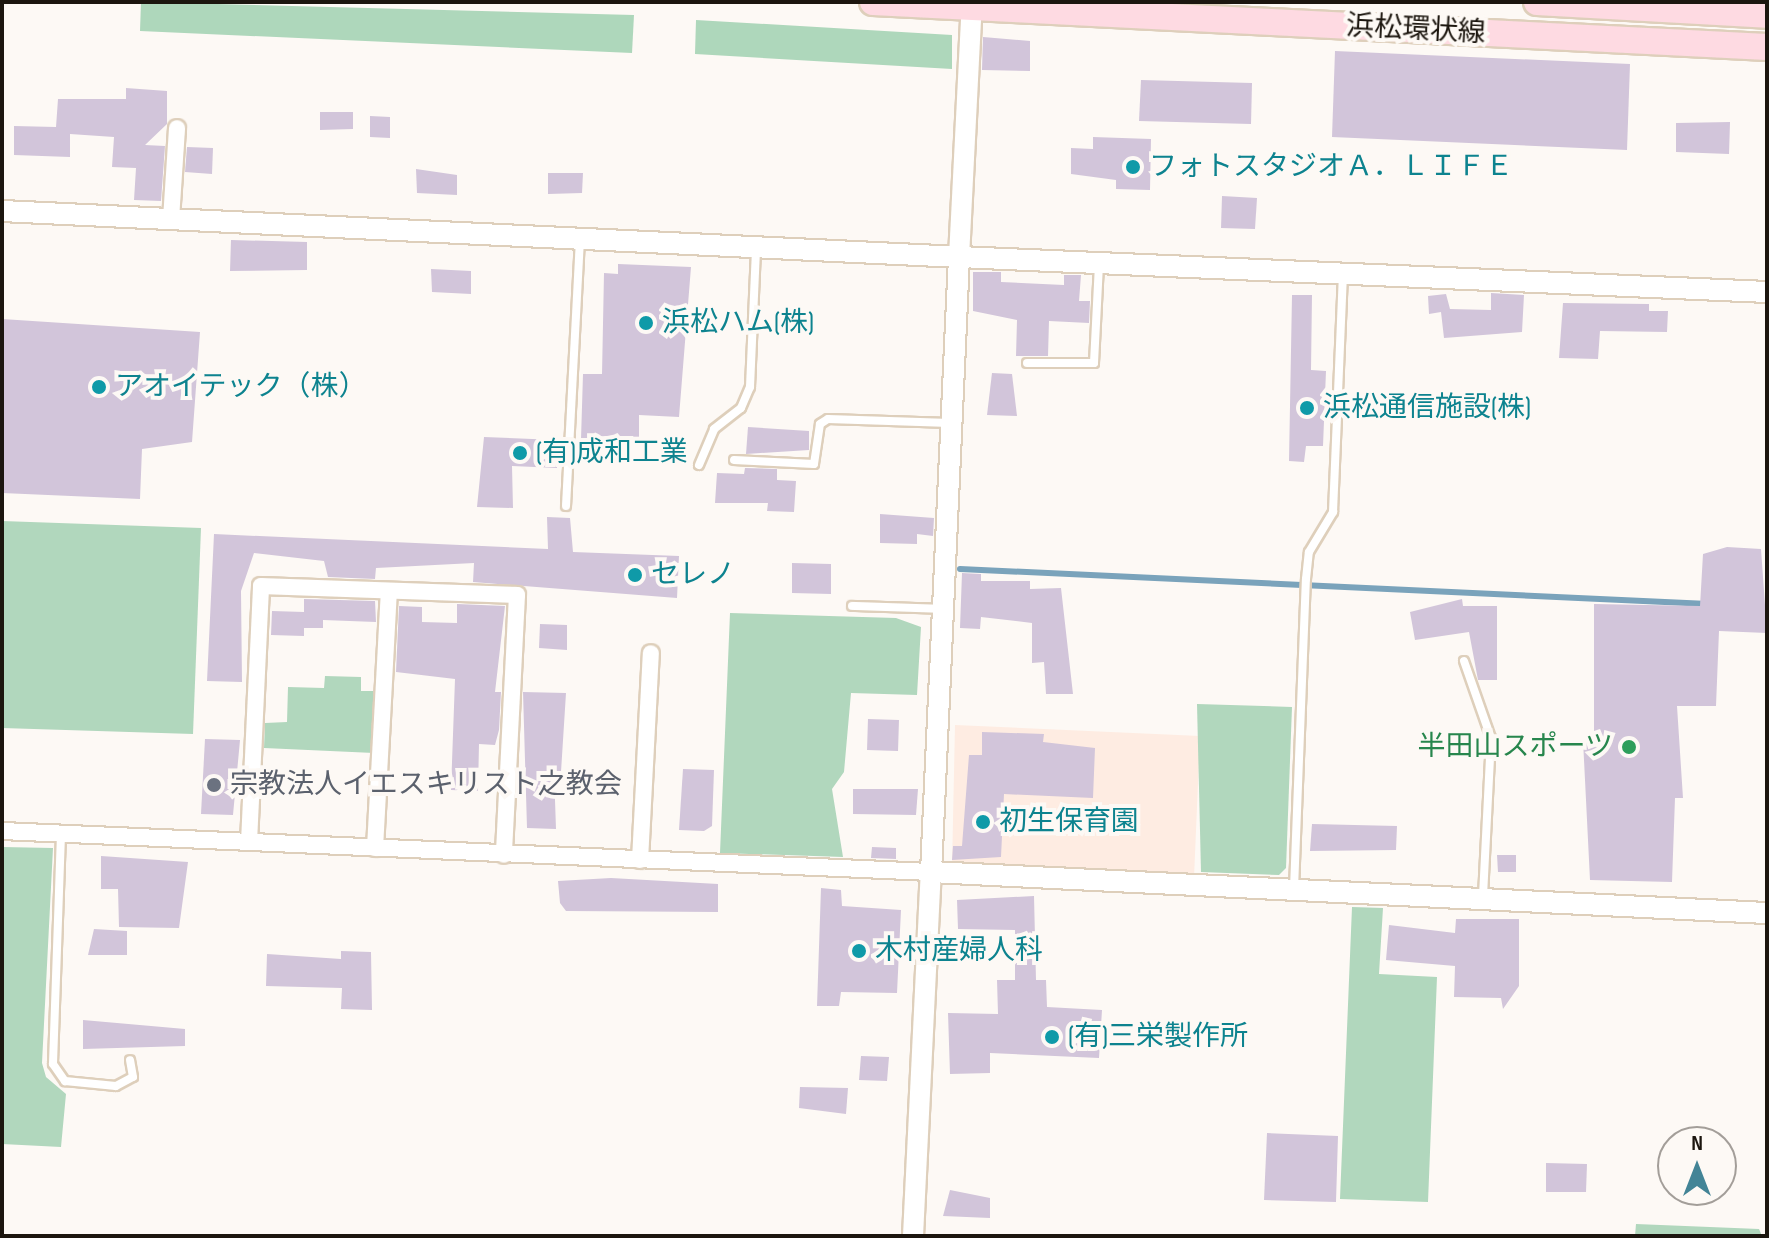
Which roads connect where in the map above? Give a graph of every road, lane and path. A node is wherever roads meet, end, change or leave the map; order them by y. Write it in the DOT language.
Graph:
graph roads {
  1 [pos="873,2"];
  2 [pos="1537,2"];
  3 [pos="972,5"];
  4 [pos="1767,15"];
  5 [pos="1767,47"];
  6 [pos="177,128"];
  7 [pos="2,211"];
  8 [pos="171,219"];
  9 [pos="580,239"];
  10 [pos="756,247"];
  11 [pos="959,257"];
  12 [pos="1099,263"];
  13 [pos="1343,274"];
  14 [pos="1767,292"];
  15 [pos="1027,363"];
  16 [pos="951,423"];
  17 [pos="734,460"];
  18 [pos="699,465"];
  19 [pos="566,506"];
  20 [pos="389,591"];
  21 [pos="852,606"];
  22 [pos="943,609"];
  23 [pos="651,653"];
  24 [pos="1464,661"];
  25 [pos="2,831"];
  26 [pos="61,834"];
  27 [pos="249,842"];
  28 [pos="375,848"];
  29 [pos="504,855"];
  30 [pos="640,860"];
  31 [pos="931,872"];
  32 [pos="1294,890"];
  33 [pos="1483,899"];
  34 [pos="1767,913"];
  35 [pos="130,1060"];
  36 [pos="913,1236"];
  1 -- 3 [label="main road, 浜松環状線"];
  2 -- 4 [label="main road"];
  3 -- 5 [label="main road, 浜松環状線"];
  3 -- 11 [label="street"];
  6 -- 8 [label="street"];
  7 -- 8 [label="street"];
  8 -- 9 [label="street"];
  9 -- 10 [label="street"];
  9 -- 19 [label="lane"];
  10 -- 11 [label="street"];
  10 -- 18 [label="lane"];
  11 -- 12 [label="street"];
  11 -- 16 [label="street"];
  12 -- 13 [label="street"];
  12 -- 15 [label="lane"];
  13 -- 14 [label="street"];
  13 -- 32 [label="lane"];
  16 -- 17 [label="lane"];
  16 -- 22 [label="street"];
  20 -- 27 [label="street"];
  20 -- 28 [label="street"];
  20 -- 29 [label="street"];
  21 -- 22 [label="lane"];
  22 -- 31 [label="street"];
  23 -- 30 [label="street"];
  24 -- 33 [label="lane"];
  25 -- 26 [label="street"];
  26 -- 27 [label="street"];
  26 -- 35 [label="lane"];
  27 -- 28 [label="street"];
  28 -- 29 [label="street"];
  29 -- 30 [label="street"];
  30 -- 31 [label="street"];
  31 -- 32 [label="street"];
  31 -- 36 [label="street"];
  32 -- 33 [label="street"];
  33 -- 34 [label="street"];
}
